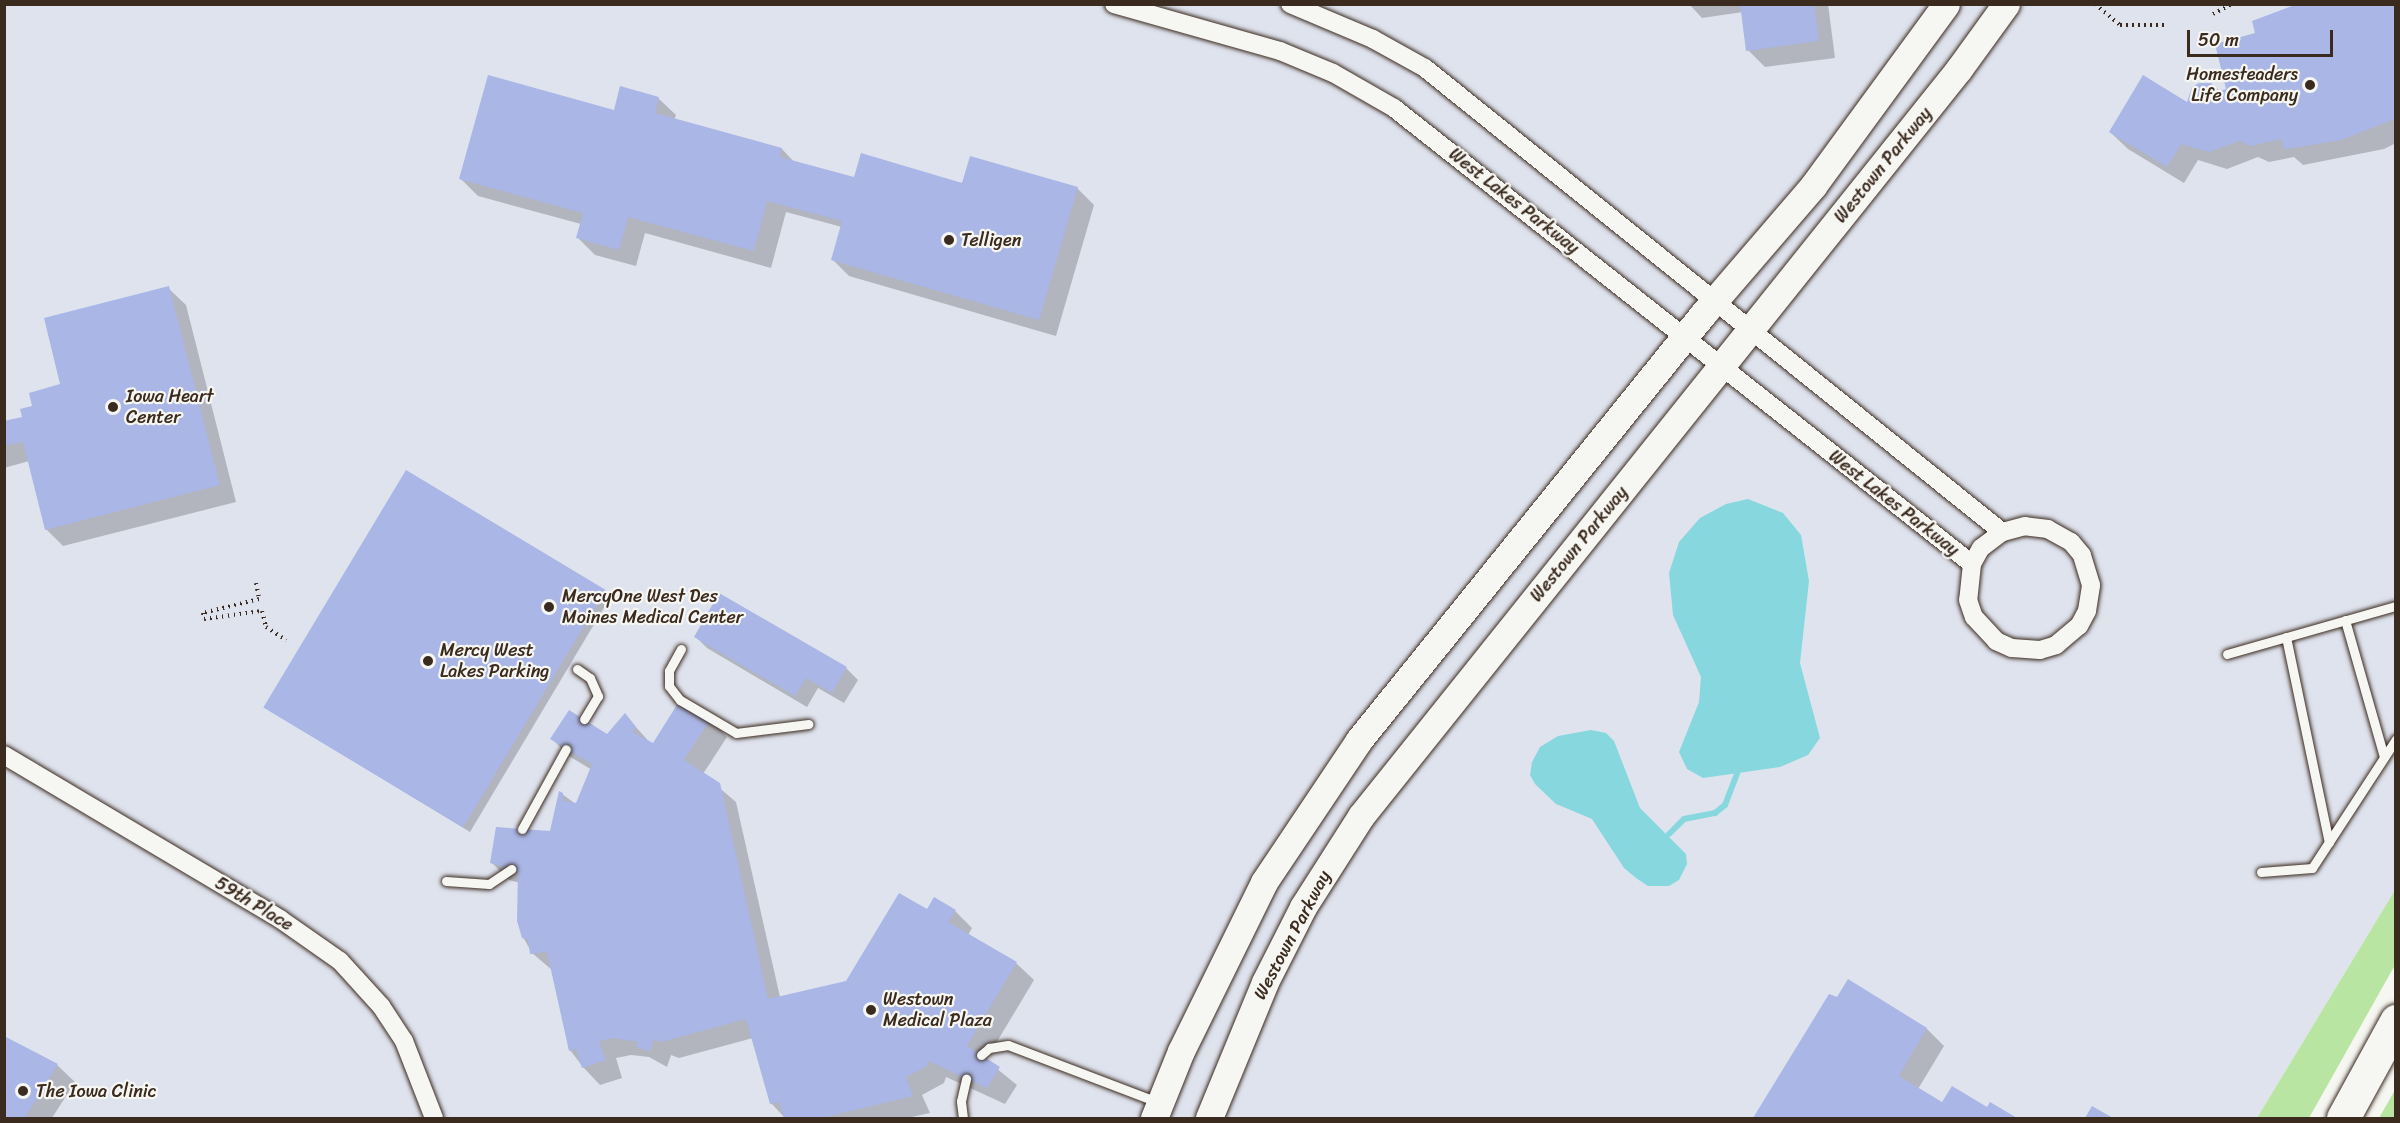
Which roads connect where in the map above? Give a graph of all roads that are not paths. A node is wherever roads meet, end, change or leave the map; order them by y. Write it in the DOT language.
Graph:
graph roads {
  1 [pos="1114,4"];
  2 [pos="1290,4"];
  3 [pos="1946,4"];
  4 [pos="2006,4"];
  5 [pos="1715,300"];
  6 [pos="1751,329"];
  7 [pos="1685,336"];
  8 [pos="1722,367"];
  9 [pos="2002,532"];
  10 [pos="1971,564"];
  11 [pos="2396,606"];
  12 [pos="2345,620"];
  13 [pos="2286,637"];
  14 [pos="681,649"];
  15 [pos="2227,654"];
  16 [pos="577,669"];
  17 [pos="584,719"];
  18 [pos="808,724"];
  19 [pos="2396,740"];
  20 [pos="566,749"];
  21 [pos="4,755"];
  22 [pos="2384,758"];
  23 [pos="522,829"];
  24 [pos="2329,843"];
  25 [pos="511,869"];
  26 [pos="2261,872"];
  27 [pos="446,881"];
  28 [pos="2396,1022"];
  29 [pos="2396,1039"];
  30 [pos="981,1055"];
  31 [pos="966,1079"];
  32 [pos="1156,1110"];
  33 [pos="434,1119"];
  34 [pos="963,1119"];
  35 [pos="1209,1119"];
  36 [pos="2344,1119"];
  1 -- 7 [label="street, West Lakes Parkway"];
  2 -- 5 [label="street"];
  3 -- 5 [label="street"];
  4 -- 6 [label="street, Westown Parkway"];
  5 -- 6 [label="street"];
  5 -- 7 [label="street"];
  6 -- 8 [label="street, Westown Parkway"];
  6 -- 9 [label="street"];
  7 -- 8 [label="street, West Lakes Parkway"];
  7 -- 32 [label="street"];
  8 -- 10 [label="street, West Lakes Parkway"];
  8 -- 35 [label="street, Westown Parkway"];
  9 -- 10 [label="street"];
  9 -- 10 [label="street, West Lakes Parkway"];
  11 -- 12 [label="lane"];
  12 -- 13 [label="lane"];
  12 -- 22 [label="lane"];
  13 -- 15 [label="lane"];
  13 -- 24 [label="lane"];
  14 -- 18 [label="lane"];
  16 -- 17 [label="lane"];
  19 -- 22 [label="lane"];
  20 -- 23 [label="lane"];
  21 -- 33 [label="street, 59th Place"];
  22 -- 24 [label="lane"];
  24 -- 26 [label="lane"];
  25 -- 27 [label="lane"];
  28 -- 36 [label="highway"];
  29 -- 36 [label="highway"];
  30 -- 32 [label="lane"];
  31 -- 34 [label="lane"];
}
